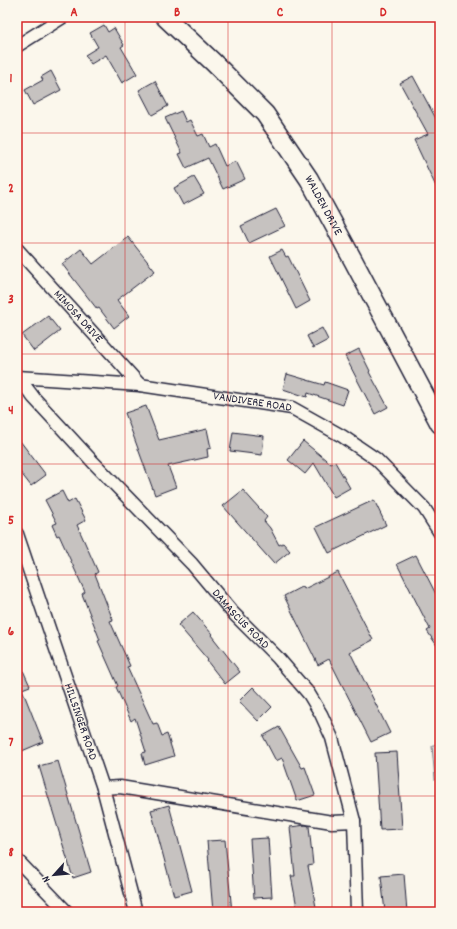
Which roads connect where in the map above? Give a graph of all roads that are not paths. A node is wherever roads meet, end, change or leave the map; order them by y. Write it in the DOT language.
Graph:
graph roads {
  1 [pos="63,17"];
  2 [pos="165,17"];
  3 [pos="17,46"];
  4 [pos="17,249"];
  5 [pos="18,377"];
  6 [pos="140,385"];
  7 [pos="440,424"];
  8 [pos="440,533"];
  9 [pos="17,534"];
  10 [pos="103,788"];
  11 [pos="354,821"];
  12 [pos="17,860"];
  13 [pos="67,912"];
  14 [pos="136,912"];
  15 [pos="357,912"];
  1 -- 3 [label="street"];
  2 -- 7 [label="street, WALDEN DRIVE"];
  4 -- 6 [label="street, MIMOSA DRIVE"];
  5 -- 6 [label="street, VANDIVERE ROAD"];
  5 -- 11 [label="street, DAMASCUS ROAD"];
  6 -- 8 [label="street, VANDIVERE ROAD"];
  9 -- 10 [label="street, HILLSINGER ROAD"];
  10 -- 11 [label="street"];
  10 -- 14 [label="street, HILLSINGER ROAD"];
  11 -- 15 [label="street, DAMASCUS ROAD"];
  12 -- 13 [label="street"];
}
